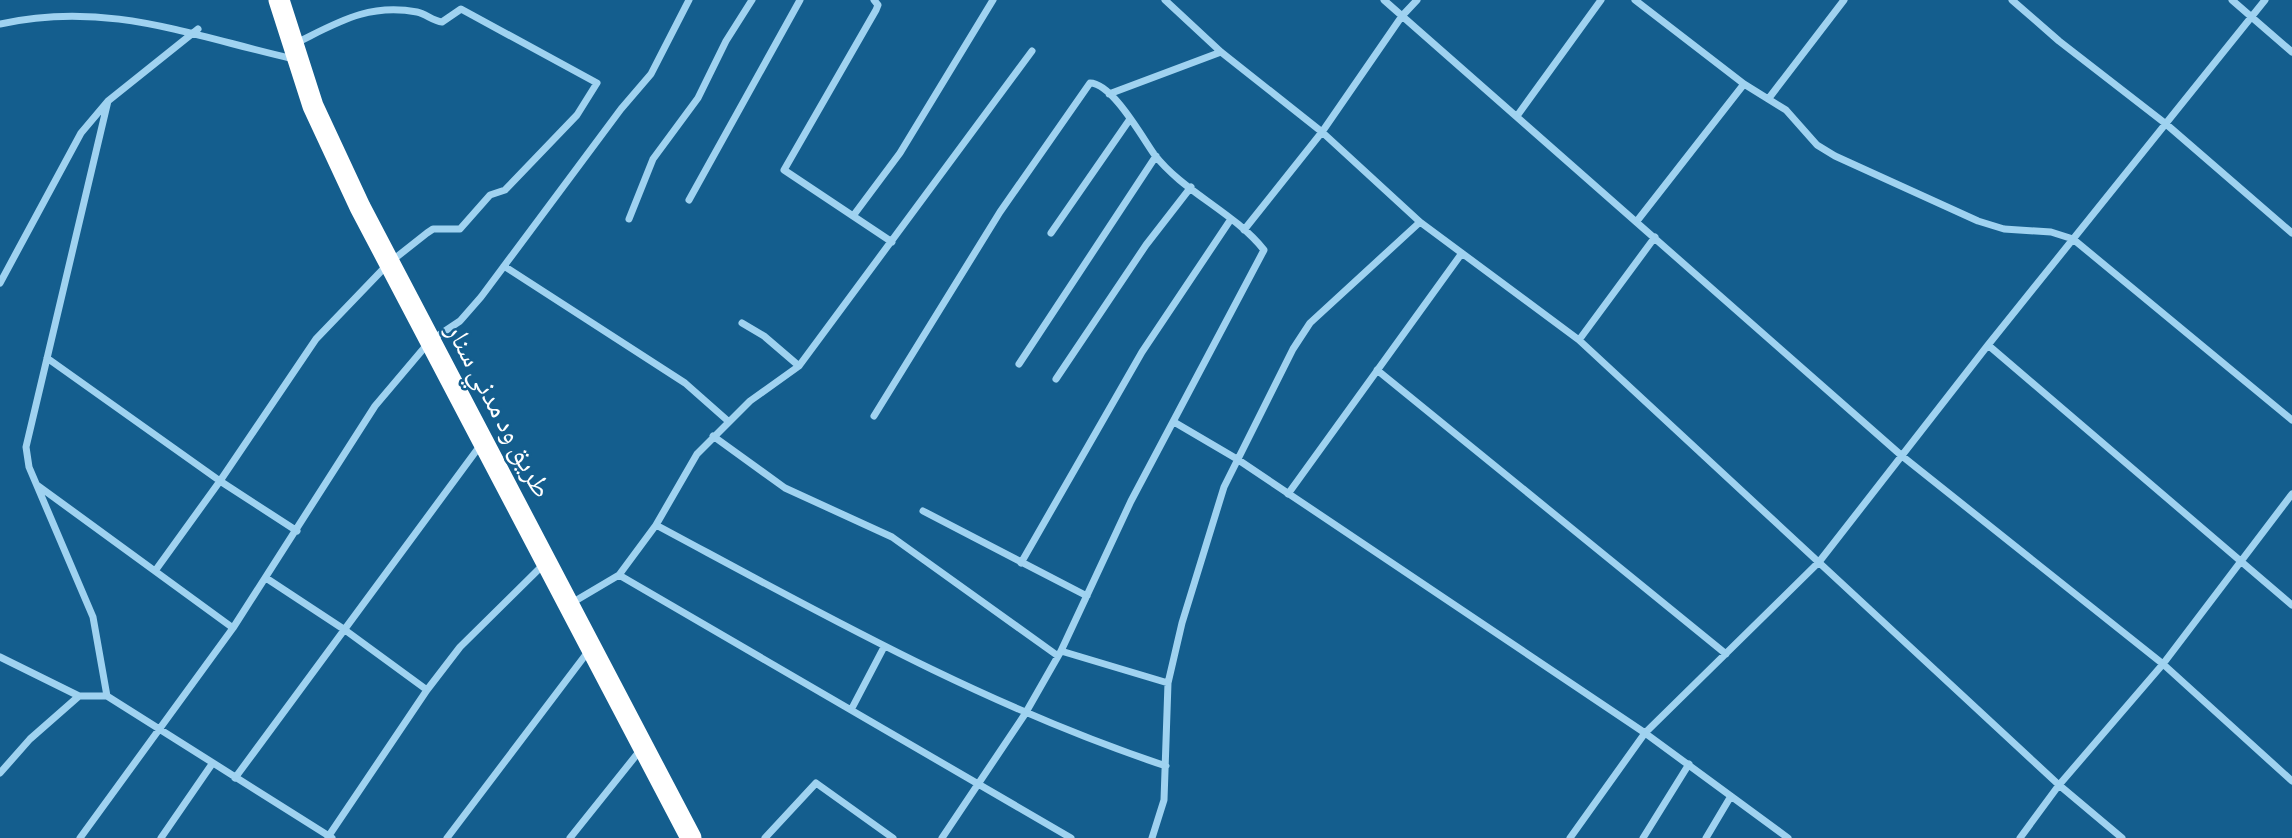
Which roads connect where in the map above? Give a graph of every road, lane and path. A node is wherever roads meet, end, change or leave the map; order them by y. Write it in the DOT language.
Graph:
graph roads {
  1 [pos="689,0"];
  2 [pos="751,0"];
  3 [pos="800,0"];
  4 [pos="874,0"];
  5 [pos="993,0"];
  6 [pos="1164,0"];
  7 [pos="1384,0"];
  8 [pos="1417,0"];
  9 [pos="1601,0"];
  10 [pos="1635,0"];
  11 [pos="1844,0"];
  12 [pos="2012,0"];
  13 [pos="2232,0"];
  14 [pos="2265,0"];
  15 [pos="280,1"];
  16 [pos="84,7"];
  17 [pos="148,14"];
  18 [pos="1402,16"];
  19 [pos="2252,18"];
  20 [pos="0,24"];
  21 [pos="198,29"];
  22 [pos="1032,51"];
  23 [pos="294,52"];
  24 [pos="1221,52"];
  25 [pos="2292,52"];
  26 [pos="1744,84"];
  27 [pos="1109,94"];
  28 [pos="1769,98"];
  29 [pos="108,101"];
  30 [pos="1517,116"];
  31 [pos="1130,118"];
  32 [pos="2166,124"];
  33 [pos="1322,132"];
  34 [pos="1156,156"];
  35 [pos="1191,187"];
  36 [pos="689,200"];
  37 [pos="853,216"];
  38 [pos="629,219"];
  39 [pos="1231,219"];
  40 [pos="1637,221"];
  41 [pos="1420,222"];
  42 [pos="1244,230"];
  43 [pos="1051,233"];
  44 [pos="2292,233"];
  45 [pos="1655,237"];
  46 [pos="2073,239"];
  47 [pos="892,242"];
  48 [pos="1462,253"];
  49 [pos="389,263"];
  50 [pos="504,266"];
  51 [pos="0,283"];
  52 [pos="742,323"];
  53 [pos="1579,340"];
  54 [pos="430,341"];
  55 [pos="1988,345"];
  56 [pos="47,358"];
  57 [pos="1019,364"];
  58 [pos="799,366"];
  59 [pos="1377,370"];
  60 [pos="1056,379"];
  61 [pos="874,416"];
  62 [pos="2292,420"];
  63 [pos="728,421"];
  64 [pos="1174,422"];
  65 [pos="713,436"];
  66 [pos="483,442"];
  67 [pos="1902,456"];
  68 [pos="1237,459"];
  69 [pos="220,481"];
  70 [pos="36,484"];
  71 [pos="1288,494"];
  72 [pos="2292,494"];
  73 [pos="923,511"];
  74 [pos="656,525"];
  75 [pos="298,531"];
  76 [pos="546,562"];
  77 [pos="1819,562"];
  78 [pos="2239,562"];
  79 [pos="1021,563"];
  80 [pos="155,570"];
  81 [pos="619,575"];
  82 [pos="266,578"];
  83 [pos="1087,596"];
  84 [pos="569,605"];
  85 [pos="2292,605"];
  86 [pos="233,628"];
  87 [pos="345,630"];
  88 [pos="591,647"];
  89 [pos="884,647"];
  90 [pos="1060,653"];
  91 [pos="1726,654"];
  92 [pos="0,657"];
  93 [pos="2163,664"];
  94 [pos="1168,683"];
  95 [pos="427,690"];
  96 [pos="79,696"];
  97 [pos="107,696"];
  98 [pos="850,710"];
  99 [pos="1025,714"];
  100 [pos="157,729"];
  101 [pos="1645,733"];
  102 [pos="643,747"];
  103 [pos="212,764"];
  104 [pos="1689,764"];
  105 [pos="1166,766"];
  106 [pos="0,773"];
  107 [pos="235,778"];
  108 [pos="2292,781"];
  109 [pos="2059,785"];
  110 [pos="978,786"];
  111 [pos="1731,796"];
  112 [pos="1779,835"];
  113 [pos="329,837"];
  114 [pos="80,838"];
  115 [pos="160,838"];
  116 [pos="447,838"];
  117 [pos="570,838"];
  118 [pos="691,838"];
  119 [pos="765,838"];
  120 [pos="893,838"];
  121 [pos="942,838"];
  122 [pos="1071,838"];
  123 [pos="1152,838"];
  124 [pos="1570,838"];
  125 [pos="1643,838"];
  126 [pos="1706,838"];
  127 [pos="1788,838"];
  128 [pos="2020,838"];
  129 [pos="2122,838"];
  1 -- 50 [label="street"];
  2 -- 38 [label="street"];
  3 -- 36 [label="street"];
  4 -- 37 [label="street"];
  5 -- 37 [label="street"];
  6 -- 24 [label="street"];
  7 -- 18 [label="street"];
  8 -- 18 [label="street"];
  9 -- 30 [label="street"];
  10 -- 26 [label="street"];
  11 -- 28 [label="street"];
  12 -- 32 [label="street"];
  13 -- 19 [label="street"];
  14 -- 19 [label="street"];
  15 -- 23 [label="highway, طريق ود مدني سنار"];
  16 -- 20 [label="street"];
  17 -- 21 [label="street"];
  18 -- 30 [label="street"];
  18 -- 33 [label="street"];
  19 -- 25 [label="street"];
  19 -- 32 [label="street"];
  21 -- 23 [label="street"];
  21 -- 29 [label="street"];
  22 -- 47 [label="street"];
  23 -- 49 [label="highway, طريق ود مدني سنار"];
  23 -- 49 [label="street"];
  24 -- 27 [label="street"];
  24 -- 33 [label="street"];
  26 -- 28 [label="street"];
  26 -- 40 [label="street"];
  27 -- 31 [label="street"];
  27 -- 61 [label="street"];
  28 -- 46 [label="street"];
  29 -- 51 [label="street"];
  29 -- 56 [label="street"];
  30 -- 40 [label="street"];
  31 -- 34 [label="street"];
  31 -- 43 [label="street"];
  32 -- 44 [label="street"];
  32 -- 46 [label="street"];
  33 -- 41 [label="street"];
  33 -- 42 [label="street"];
  34 -- 35 [label="street"];
  34 -- 57 [label="street"];
  35 -- 39 [label="street"];
  35 -- 60 [label="street"];
  37 -- 47 [label="street"];
  39 -- 42 [label="street"];
  39 -- 79 [label="street"];
  40 -- 45 [label="street"];
  41 -- 48 [label="street"];
  41 -- 68 [label="street"];
  42 -- 64 [label="street"];
  45 -- 53 [label="street"];
  45 -- 67 [label="street"];
  46 -- 55 [label="street"];
  46 -- 62 [label="street"];
  47 -- 58 [label="street"];
  48 -- 53 [label="street"];
  48 -- 59 [label="street"];
  49 -- 54 [label="highway, طريق ود مدني سنار"];
  49 -- 69 [label="street"];
  50 -- 54 [label="street"];
  50 -- 63 [label="street"];
  52 -- 58 [label="street"];
  53 -- 77 [label="street"];
  54 -- 66 [label="highway, طريق ود مدني سنار"];
  54 -- 75 [label="street"];
  55 -- 67 [label="street"];
  55 -- 78 [label="street"];
  56 -- 69 [label="street"];
  56 -- 70 [label="street"];
  58 -- 63 [label="street"];
  59 -- 71 [label="street"];
  59 -- 91 [label="street"];
  63 -- 65 [label="street"];
  64 -- 68 [label="street"];
  64 -- 83 [label="street"];
  65 -- 74 [label="street"];
  65 -- 90 [label="street"];
  66 -- 76 [label="highway, طريق ود مدني سنار"];
  66 -- 87 [label="street"];
  67 -- 77 [label="street"];
  67 -- 93 [label="street"];
  68 -- 71 [label="street"];
  68 -- 94 [label="street"];
  69 -- 75 [label="street"];
  69 -- 80 [label="street"];
  70 -- 80 [label="street"];
  70 -- 97 [label="street"];
  71 -- 101 [label="street"];
  72 -- 78 [label="street"];
  73 -- 79 [label="street"];
  74 -- 81 [label="street"];
  74 -- 89 [label="street"];
  75 -- 82 [label="street"];
  76 -- 84 [label="highway, طريق ود مدني سنار"];
  76 -- 95 [label="street"];
  77 -- 91 [label="street"];
  77 -- 109 [label="street"];
  78 -- 85 [label="street"];
  78 -- 93 [label="street"];
  79 -- 83 [label="street"];
  80 -- 86 [label="street"];
  81 -- 84 [label="street"];
  81 -- 98 [label="street"];
  82 -- 86 [label="street"];
  82 -- 87 [label="street"];
  83 -- 90 [label="street"];
  84 -- 88 [label="highway, طريق ود مدني سنار"];
  86 -- 100 [label="street"];
  87 -- 95 [label="street"];
  87 -- 107 [label="street"];
  88 -- 102 [label="highway, طريق ود مدني سنار"];
  88 -- 116 [label="street"];
  89 -- 98 [label="street"];
  89 -- 99 [label="street"];
  90 -- 94 [label="street"];
  90 -- 99 [label="street"];
  91 -- 101 [label="street"];
  92 -- 96 [label="street"];
  93 -- 108 [label="street"];
  93 -- 109 [label="street"];
  94 -- 105 [label="street"];
  95 -- 113 [label="street"];
  96 -- 97 [label="street"];
  96 -- 106 [label="street"];
  97 -- 100 [label="street"];
  98 -- 110 [label="street"];
  99 -- 105 [label="street"];
  99 -- 110 [label="street"];
  100 -- 103 [label="street"];
  100 -- 114 [label="street"];
  101 -- 104 [label="street"];
  101 -- 124 [label="street"];
  102 -- 117 [label="street"];
  102 -- 118 [label="highway, طريق ود مدني سنار"];
  103 -- 107 [label="street"];
  103 -- 115 [label="street"];
  104 -- 111 [label="street"];
  104 -- 125 [label="street"];
  105 -- 123 [label="street"];
  107 -- 113 [label="street"];
  109 -- 128 [label="street"];
  109 -- 129 [label="street"];
  110 -- 121 [label="street"];
  110 -- 122 [label="street"];
  111 -- 112 [label="street"];
  111 -- 126 [label="street"];
  112 -- 127 [label="street"];
  119 -- 120 [label="street"];
}
